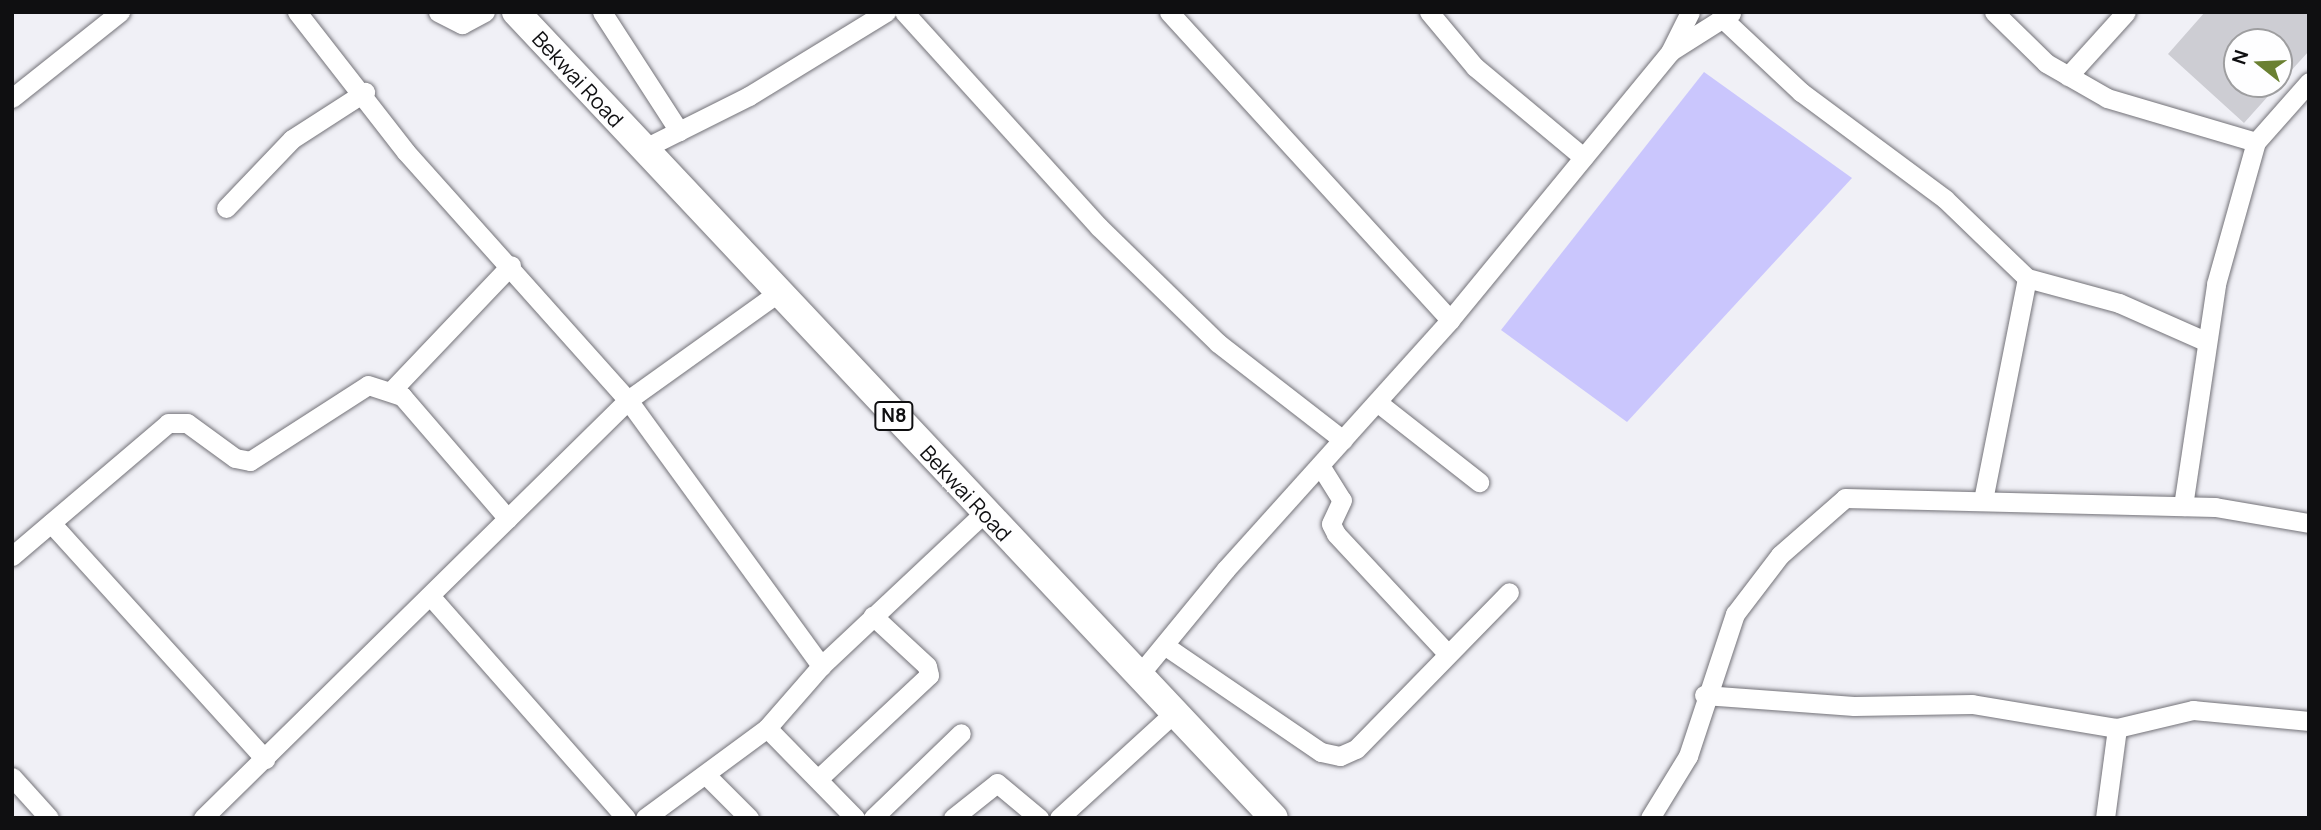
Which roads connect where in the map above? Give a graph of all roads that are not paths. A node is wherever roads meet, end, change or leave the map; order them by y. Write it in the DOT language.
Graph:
graph roads {
  1 [pos="120,12"];
  2 [pos="297,12"];
  3 [pos="438,12"];
  4 [pos="485,12"];
  5 [pos="516,12"];
  6 [pos="602,12"];
  7 [pos="886,12"];
  8 [pos="904,12"];
  9 [pos="1170,12"];
  10 [pos="1429,12"];
  11 [pos="1690,12"];
  12 [pos="1994,12"];
  13 [pos="2126,12"];
  14 [pos="1727,15"];
  15 [pos="1670,51"];
  16 [pos="2068,76"];
  17 [pos="2309,82"];
  18 [pos="365,92"];
  19 [pos="12,98"];
  20 [pos="679,131"];
  21 [pos="2256,142"];
  22 [pos="643,149"];
  23 [pos="1583,157"];
  24 [pos="226,208"];
  25 [pos="511,265"];
  26 [pos="2027,278"];
  27 [pos="779,292"];
  28 [pos="1450,320"];
  29 [pos="2205,341"];
  30 [pos="393,389"];
  31 [pos="628,400"];
  32 [pos="1377,402"];
  33 [pos="1343,440"];
  34 [pos="1321,467"];
  35 [pos="1479,482"];
  36 [pos="1983,500"];
  37 [pos="2183,506"];
  38 [pos="984,513"];
  39 [pos="508,519"];
  40 [pos="51,523"];
  41 [pos="2309,523"];
  42 [pos="12,556"];
  43 [pos="1509,592"];
  44 [pos="432,598"];
  45 [pos="873,616"];
  46 [pos="1164,645"];
  47 [pos="1448,654"];
  48 [pos="821,666"];
  49 [pos="1139,675"];
  50 [pos="1703,695"];
  51 [pos="1174,713"];
  52 [pos="2309,721"];
  53 [pos="767,728"];
  54 [pos="2117,728"];
  55 [pos="961,733"];
  56 [pos="265,759"];
  57 [pos="12,777"];
  58 [pos="708,777"];
  59 [pos="818,779"];
  60 [pos="49,818"];
  61 [pos="202,818"];
  62 [pos="626,818"];
  63 [pos="645,818"];
  64 [pos="749,818"];
  65 [pos="855,818"];
  66 [pos="873,818"];
  67 [pos="953,818"];
  68 [pos="1039,818"];
  69 [pos="1059,818"];
  70 [pos="1274,818"];
  71 [pos="1650,818"];
  72 [pos="2105,818"];
  1 -- 19 [label="street"];
  2 -- 18 [label="street"];
  3 -- 4 [label="street"];
  5 -- 22 [label="highway, Bekwai Road / N8"];
  6 -- 20 [label="street"];
  7 -- 20 [label="street"];
  8 -- 33 [label="street"];
  9 -- 28 [label="street"];
  10 -- 23 [label="street"];
  11 -- 15 [label="street"];
  12 -- 16 [label="street"];
  13 -- 16 [label="street"];
  14 -- 15 [label="street"];
  14 -- 26 [label="street"];
  15 -- 23 [label="street"];
  16 -- 21 [label="street"];
  17 -- 21 [label="street"];
  18 -- 24 [label="street"];
  18 -- 25 [label="street"];
  20 -- 22 [label="street"];
  21 -- 29 [label="street"];
  22 -- 27 [label="highway, Bekwai Road / N8"];
  23 -- 28 [label="street"];
  25 -- 30 [label="street"];
  25 -- 31 [label="street"];
  26 -- 29 [label="street"];
  26 -- 36 [label="street"];
  27 -- 31 [label="street"];
  27 -- 38 [label="highway, Bekwai Road / N8"];
  28 -- 32 [label="street"];
  29 -- 37 [label="street"];
  30 -- 39 [label="street"];
  30 -- 40 [label="street"];
  31 -- 39 [label="street"];
  31 -- 48 [label="street"];
  32 -- 33 [label="street"];
  32 -- 35 [label="street"];
  33 -- 34 [label="street"];
  34 -- 46 [label="street"];
  34 -- 47 [label="street"];
  36 -- 37 [label="street"];
  36 -- 50 [label="street"];
  37 -- 41 [label="street"];
  38 -- 45 [label="street"];
  38 -- 49 [label="highway, Bekwai Road / N8"];
  39 -- 44 [label="street"];
  40 -- 42 [label="street"];
  40 -- 56 [label="street"];
  43 -- 47 [label="street"];
  44 -- 56 [label="street"];
  44 -- 62 [label="street"];
  45 -- 48 [label="street"];
  45 -- 59 [label="street"];
  46 -- 47 [label="street"];
  46 -- 49 [label="street"];
  48 -- 53 [label="street"];
  49 -- 51 [label="highway, Bekwai Road / N8"];
  50 -- 54 [label="street"];
  50 -- 71 [label="street"];
  51 -- 69 [label="street"];
  51 -- 70 [label="highway, Bekwai Road / N8"];
  52 -- 54 [label="street"];
  53 -- 58 [label="street"];
  53 -- 59 [label="street"];
  54 -- 72 [label="street"];
  55 -- 66 [label="street"];
  56 -- 61 [label="street"];
  57 -- 60 [label="street"];
  58 -- 63 [label="street"];
  58 -- 64 [label="street"];
  59 -- 65 [label="street"];
  67 -- 68 [label="street"];
}
